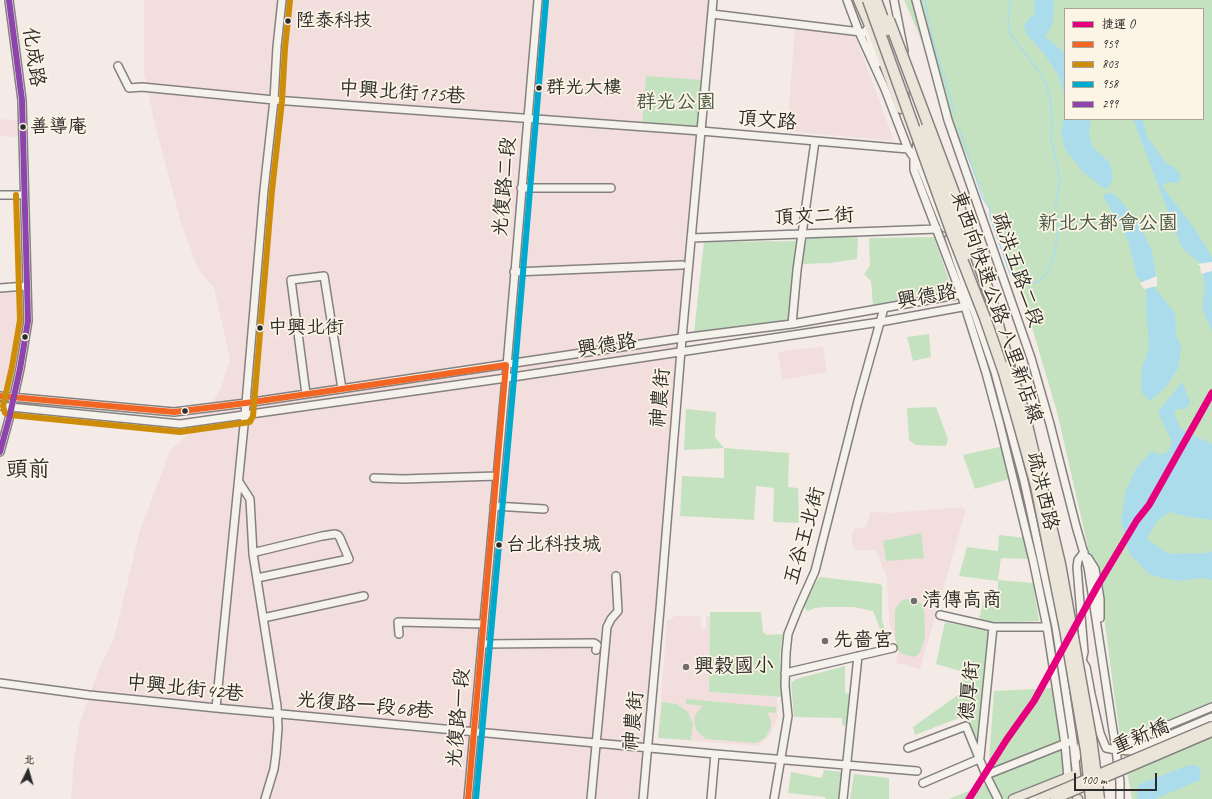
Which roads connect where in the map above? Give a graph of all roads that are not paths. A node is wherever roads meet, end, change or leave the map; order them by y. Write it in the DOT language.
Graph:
graph roads {
  1 [pos="9,0"];
  2 [pos="282,0"];
  3 [pos="538,0"];
  4 [pos="713,0"];
  5 [pos="847,0"];
  6 [pos="859,0"];
  7 [pos="868,0"];
  8 [pos="876,0"];
  9 [pos="882,0"];
  10 [pos="894,0"];
  11 [pos="916,0"];
  12 [pos="712,14"];
  13 [pos="859,32"];
  14 [pos="869,33"];
  15 [pos="118,66"];
  16 [pos="885,88"];
  17 [pos="274,100"];
  18 [pos="527,118"];
  19 [pos="701,131"];
  20 [pos="815,141"];
  21 [pos="908,149"];
  22 [pos="914,158"];
  23 [pos="521,188"];
  24 [pos="611,188"];
  25 [pos="936,189"];
  26 [pos="0,195"];
  27 [pos="24,195"];
  28 [pos="937,229"];
  29 [pos="803,233"];
  30 [pos="691,238"];
  31 [pos="682,265"];
  32 [pos="514,272"];
  33 [pos="26,286"];
  34 [pos="0,288"];
  35 [pos="968,293"];
  36 [pos="961,294"];
  37 [pos="973,305"];
  38 [pos="965,307"];
  39 [pos="884,308"];
  40 [pos="880,322"];
  41 [pos="792,324"];
  42 [pos="682,338"];
  43 [pos="681,351"];
  44 [pos="506,365"];
  45 [pos="1012,377"];
  46 [pos="506,378"];
  47 [pos="342,389"];
  48 [pos="306,394"];
  49 [pos="0,396"];
  50 [pos="13,398"];
  51 [pos="246,403"];
  52 [pos="0,406"];
  53 [pos="12,407"];
  54 [pos="245,415"];
  55 [pos="0,452"];
  56 [pos="497,476"];
  57 [pos="374,478"];
  58 [pos="239,482"];
  59 [pos="494,506"];
  60 [pos="544,509"];
  61 [pos="1084,552"];
  62 [pos="253,554"];
  63 [pos="1042,559"];
  64 [pos="1033,560"];
  65 [pos="616,576"];
  66 [pos="257,578"];
  67 [pos="364,596"];
  68 [pos="940,615"];
  69 [pos="263,618"];
  70 [pos="484,624"];
  71 [pos="993,627"];
  72 [pos="1047,627"];
  73 [pos="399,634"];
  74 [pos="482,644"];
  75 [pos="893,648"];
  76 [pos="596,650"];
  77 [pos="858,656"];
  78 [pos="1082,661"];
  79 [pos="785,673"];
  80 [pos="0,683"];
  81 [pos="1212,706"];
  82 [pos="216,708"];
  83 [pos="278,714"];
  84 [pos="1212,716"];
  85 [pos="1212,726"];
  86 [pos="474,731"];
  87 [pos="1212,732"];
  88 [pos="1073,741"];
  89 [pos="596,743"];
  90 [pos="1065,744"];
  91 [pos="647,748"];
  92 [pos="908,748"];
  93 [pos="1116,750"];
  94 [pos="715,754"];
  95 [pos="980,759"];
  96 [pos="780,760"];
  97 [pos="1075,761"];
  98 [pos="846,765"];
  99 [pos="917,771"];
  100 [pos="1076,774"];
  101 [pos="986,775"];
  102 [pos="1068,778"];
  103 [pos="923,783"];
  104 [pos="265,799"];
  105 [pos="468,799"];
  106 [pos="591,799"];
  107 [pos="643,799"];
  108 [pos="711,799"];
  109 [pos="774,799"];
  110 [pos="843,799"];
  111 [pos="998,799"];
  112 [pos="1013,799"];
  113 [pos="1039,799"];
  114 [pos="1055,799"];
  115 [pos="1068,799"];
  116 [pos="1078,799"];
  117 [pos="1091,799"];
  118 [pos="1099,799"];
  119 [pos="1120,799"];
  1 -- 27 [label="street, 化成路"];
  2 -- 17 [label="street"];
  3 -- 18 [label="street, 光復路二段"];
  4 -- 12 [label="street, 神農街"];
  5 -- 13 [label="street, 疏洪西路"];
  6 -- 14 [label="street, 疏洪西路"];
  6 -- 25 [label="highway, bridge"];
  7 -- 25 [label="highway, 東西向快速公路 八里新店線, bridge"];
  8 -- 45 [label="highway, 東西向快速公路 八里新店線, bridge"];
  9 -- 45 [label="highway, bridge"];
  10 -- 22 [label="street"];
  11 -- 61 [label="street, 疏洪五路二段"];
  12 -- 13 [label="street"];
  12 -- 19 [label="street, 神農街"];
  13 -- 14 [label="street"];
  13 -- 16 [label="street, 疏洪西路"];
  14 -- 16 [label="street, 疏洪西路"];
  15 -- 17 [label="street, 中興北街175巷"];
  16 -- 21 [label="street, 疏洪西路"];
  17 -- 18 [label="street, 中興北街175巷"];
  17 -- 51 [label="street"];
  18 -- 19 [label="street, 頂文路"];
  18 -- 23 [label="street, 光復路二段"];
  19 -- 20 [label="street, 頂文路"];
  19 -- 30 [label="street, 神農街"];
  20 -- 21 [label="street, 頂文路"];
  20 -- 29 [label="street"];
  21 -- 22 [label="street, 疏洪西路"];
  22 -- 28 [label="street, 疏洪西路"];
  22 -- 35 [label="street, 疏洪西路"];
  23 -- 24 [label="street"];
  23 -- 32 [label="street, 光復路二段"];
  25 -- 117 [label="highway, 東西向快速公路 八里新店線, bridge"];
  26 -- 27 [label="street"];
  27 -- 33 [label="street, 化成路"];
  28 -- 29 [label="street, 頂文二街"];
  28 -- 36 [label="street, 疏洪西路"];
  29 -- 30 [label="street, 頂文二街"];
  29 -- 41 [label="street"];
  30 -- 42 [label="street, 神農街"];
  31 -- 32 [label="street"];
  32 -- 44 [label="street, 光復路二段"];
  33 -- 34 [label="street"];
  33 -- 50 [label="street, 化成路"];
  35 -- 36 [label="street, 興德路"];
  35 -- 37 [label="street, 疏洪西路"];
  36 -- 38 [label="street, 疏洪西路"];
  36 -- 39 [label="street, 興德路"];
  37 -- 38 [label="street, 興德路"];
  37 -- 63 [label="street, 疏洪西路"];
  38 -- 40 [label="street, 興德路"];
  38 -- 64 [label="street, 疏洪西路"];
  39 -- 40 [label="street, 五谷王北街"];
  39 -- 41 [label="street, 興德路"];
  40 -- 43 [label="street, 興德路"];
  40 -- 79 [label="street, 五谷王北街"];
  41 -- 42 [label="street, 興德路"];
  42 -- 43 [label="street, 神農街"];
  42 -- 44 [label="street, 興德路"];
  43 -- 46 [label="street, 興德路"];
  43 -- 91 [label="street, 神農街"];
  44 -- 46 [label="street, 光復路二段"];
  44 -- 47 [label="street, 興德路"];
  45 -- 118 [label="highway, 東西向快速公路 八里新店線, bridge"];
  46 -- 54 [label="street, 興德路"];
  46 -- 56 [label="street, 光復路一段"];
  47 -- 48 [label="street, 興德路"];
  47 -- 48 [label="street"];
  48 -- 51 [label="street, 興德路"];
  49 -- 50 [label="street, 興德路"];
  50 -- 51 [label="street, 興德路"];
  50 -- 53 [label="street, 化成路"];
  51 -- 54 [label="street"];
  52 -- 53 [label="street, 興德路"];
  53 -- 54 [label="street, 興德路"];
  53 -- 55 [label="street, 化成路"];
  54 -- 58 [label="street"];
  56 -- 57 [label="street"];
  56 -- 59 [label="street, 光復路一段"];
  58 -- 62 [label="street"];
  58 -- 82 [label="street"];
  59 -- 60 [label="street"];
  59 -- 70 [label="street, 光復路一段"];
  61 -- 78 [label="street"];
  61 -- 93 [label="street, 疏洪五路二段"];
  62 -- 66 [label="street"];
  62 -- 66 [label="street"];
  63 -- 64 [label="street"];
  63 -- 78 [label="street"];
  63 -- 88 [label="street, 疏洪西路"];
  64 -- 72 [label="street, 疏洪西路"];
  65 -- 89 [label="street"];
  66 -- 69 [label="street"];
  67 -- 69 [label="street"];
  68 -- 71 [label="street"];
  69 -- 83 [label="street"];
  70 -- 73 [label="street"];
  70 -- 74 [label="street, 光復路一段"];
  71 -- 72 [label="street"];
  71 -- 95 [label="street, 德厚街"];
  72 -- 90 [label="street, 疏洪西路"];
  74 -- 76 [label="street"];
  74 -- 86 [label="street, 光復路一段"];
  75 -- 77 [label="street"];
  77 -- 79 [label="street"];
  77 -- 98 [label="street"];
  78 -- 93 [label="street"];
  78 -- 97 [label="street"];
  79 -- 96 [label="street, 五谷王北街"];
  80 -- 82 [label="street, 中興北街42巷"];
  81 -- 93 [label="street"];
  82 -- 83 [label="street, 中興北街42巷"];
  83 -- 86 [label="street, 光復路一段68巷"];
  83 -- 104 [label="street"];
  84 -- 93 [label="street"];
  85 -- 113 [label="main road, 重新橋, bridge"];
  86 -- 89 [label="street, 光復路一段68巷"];
  86 -- 105 [label="street, 光復路一段"];
  87 -- 114 [label="main road, 重新橋, bridge"];
  88 -- 90 [label="street"];
  88 -- 97 [label="street, 疏洪西路"];
  89 -- 91 [label="street, 光復路一段68巷"];
  89 -- 106 [label="street"];
  90 -- 101 [label="street"];
  90 -- 102 [label="street, 疏洪西路"];
  91 -- 94 [label="street, 光復路一段68巷"];
  91 -- 107 [label="street, 神農街"];
  92 -- 95 [label="street"];
  93 -- 119 [label="street, 疏洪五路二段"];
  94 -- 96 [label="street, 光復路一段68巷"];
  94 -- 108 [label="street"];
  95 -- 101 [label="street"];
  95 -- 103 [label="street"];
  96 -- 98 [label="street, 光復路一段68巷"];
  96 -- 109 [label="street, 五谷王北街"];
  97 -- 100 [label="street, 疏洪西路"];
  98 -- 99 [label="street, 光復路一段68巷"];
  98 -- 110 [label="street"];
  100 -- 102 [label="main road"];
  100 -- 116 [label="street, 疏洪西路"];
  101 -- 111 [label="street"];
  102 -- 112 [label="main road"];
  102 -- 115 [label="street, 疏洪西路"];
}
